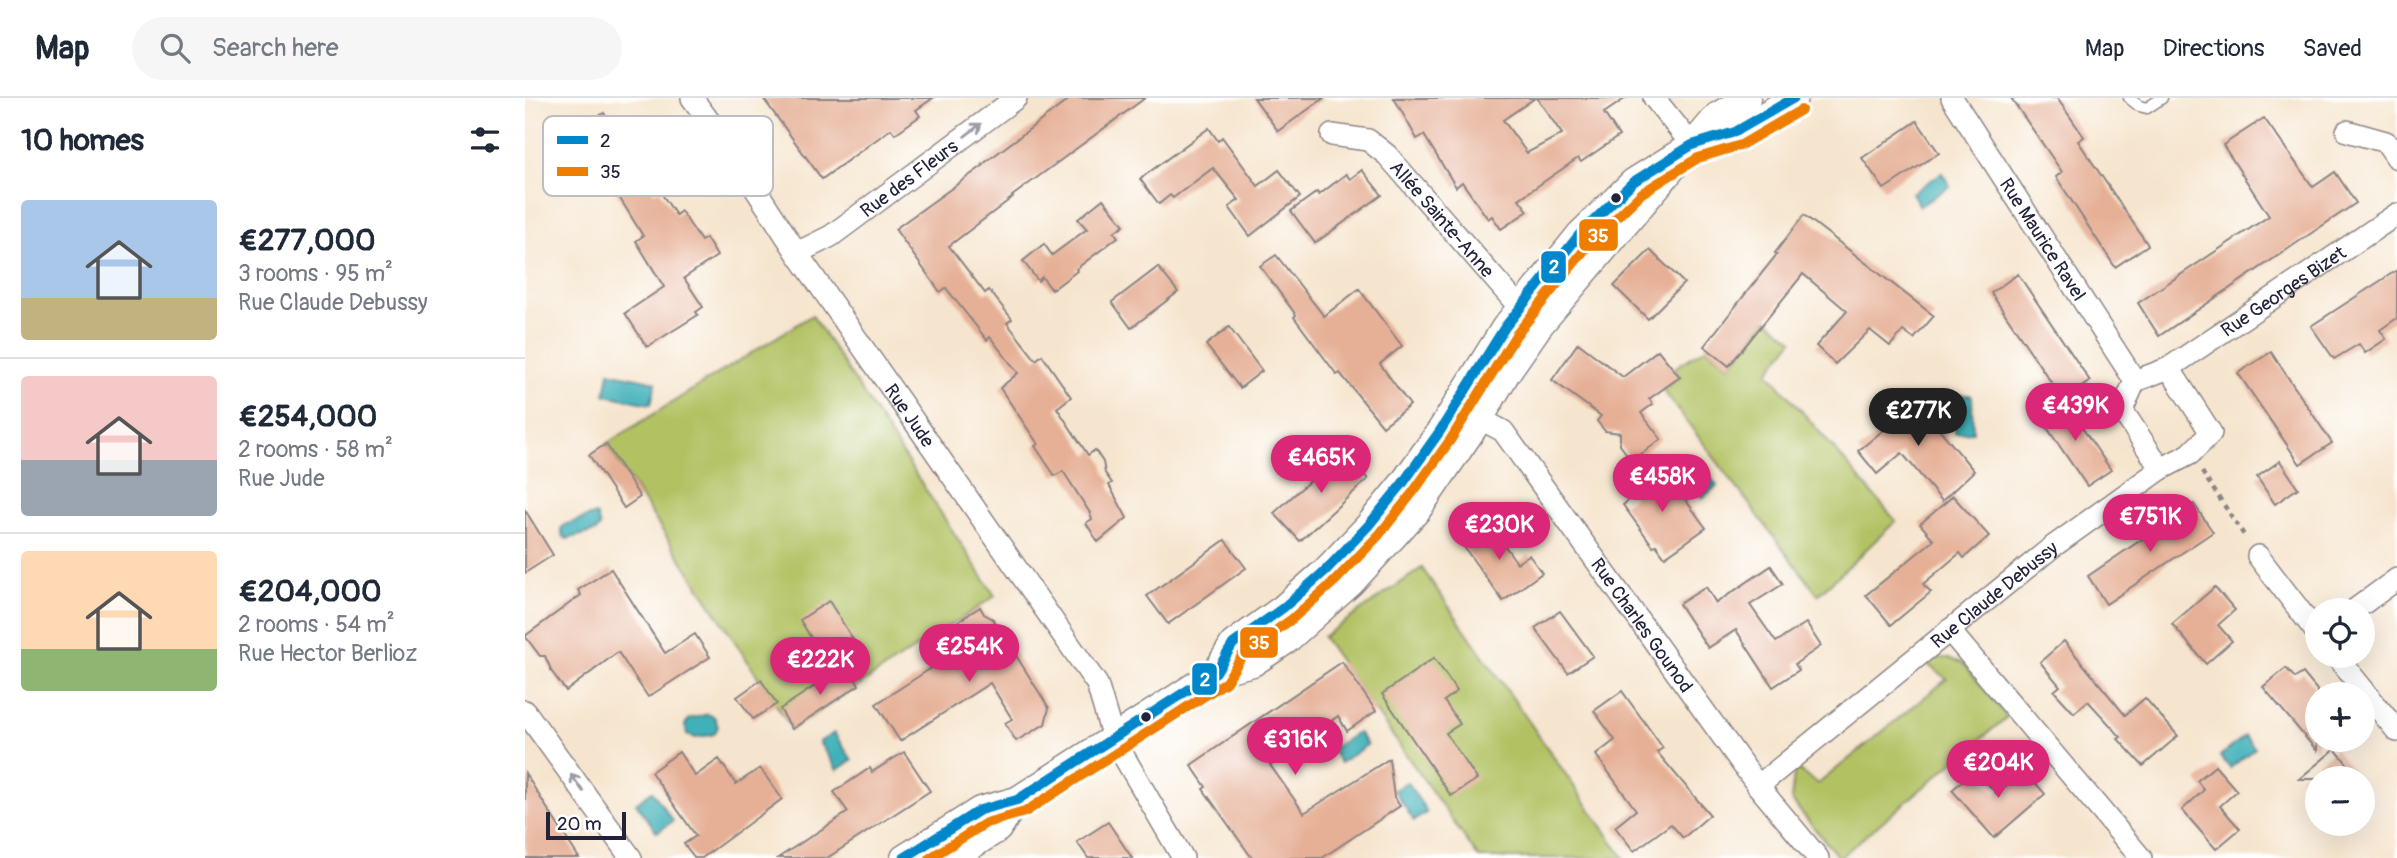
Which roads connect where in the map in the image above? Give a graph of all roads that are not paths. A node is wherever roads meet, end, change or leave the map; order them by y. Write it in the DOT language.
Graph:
graph roads {
  1 [pos="692,98"];
  2 [pos="1016,98"];
  3 [pos="1654,98"];
  4 [pos="1747,98"];
  5 [pos="1794,98"];
  6 [pos="1952,98"];
  7 [pos="2129,98"];
  8 [pos="2162,98"];
  9 [pos="705,116"];
  10 [pos="2347,131"];
  11 [pos="1332,135"];
  12 [pos="1692,145"];
  13 [pos="2397,158"];
  14 [pos="760,196"];
  15 [pos="2397,214"];
  16 [pos="797,253"];
  17 [pos="1530,316"];
  18 [pos="2169,368"];
  19 [pos="2135,380"];
  20 [pos="1456,406"];
  21 [pos="1480,419"];
  22 [pos="2161,468"];
  23 [pos="2258,556"];
  24 [pos="2397,579"];
  25 [pos="2371,598"];
  26 [pos="2305,617"];
  27 [pos="1949,630"];
  28 [pos="2346,668"];
  29 [pos="1216,672"];
  30 [pos="525,711"];
  31 [pos="2397,731"];
  32 [pos="1113,738"];
  33 [pos="1758,786"];
  34 [pos="1017,800"];
  35 [pos="631,858"];
  36 [pos="904,858"];
  37 [pos="952,858"];
  38 [pos="1183,858"];
  39 [pos="1818,858"];
  40 [pos="2141,858"];
  1 -- 9 [label="street, Rue Jude"];
  16 -- 2 [label="street, Rue des Fleurs, one-way"];
  3 -- 12 [label="street"];
  4 -- 12 [label="street"];
  5 -- 12 [label="street"];
  6 -- 19 [label="street, Rue Maurice Ravel"];
  7 -- 8 [label="lane"];
  10 -- 13 [label="street"];
  11 -- 17 [label="street, Allée Sainte-Anne"];
  12 -- 17 [label="street"];
  14 -- 16 [label="street, Rue Jude"];
  15 -- 18 [label="street, Rue Georges Bizet"];
  16 -- 32 [label="street, Rue Jude"];
  17 -- 20 [label="street"];
  17 -- 21 [label="street"];
  18 -- 19 [label="street"];
  18 -- 22 [label="street, Rue Claude Debussy"];
  19 -- 22 [label="street"];
  20 -- 21 [label="street, Rue Charles Gounod"];
  20 -- 29 [label="street"];
  21 -- 29 [label="street"];
  21 -- 33 [label="street, Rue Charles Gounod"];
  22 -- 27 [label="street, Rue Claude Debussy"];
  23 -- 26 [label="street"];
  24 -- 25 [label="street"];
  27 -- 33 [label="street, Rue Claude Debussy"];
  27 -- 40 [label="street"];
  28 -- 31 [label="street"];
  29 -- 32 [label="street"];
  35 -- 30 [label="street, one-way"];
  32 -- 34 [label="street"];
  32 -- 38 [label="street, Rue Jude"];
  33 -- 39 [label="street, Rue Charles Gounod"];
  34 -- 36 [label="street"];
  34 -- 37 [label="street"];
}
